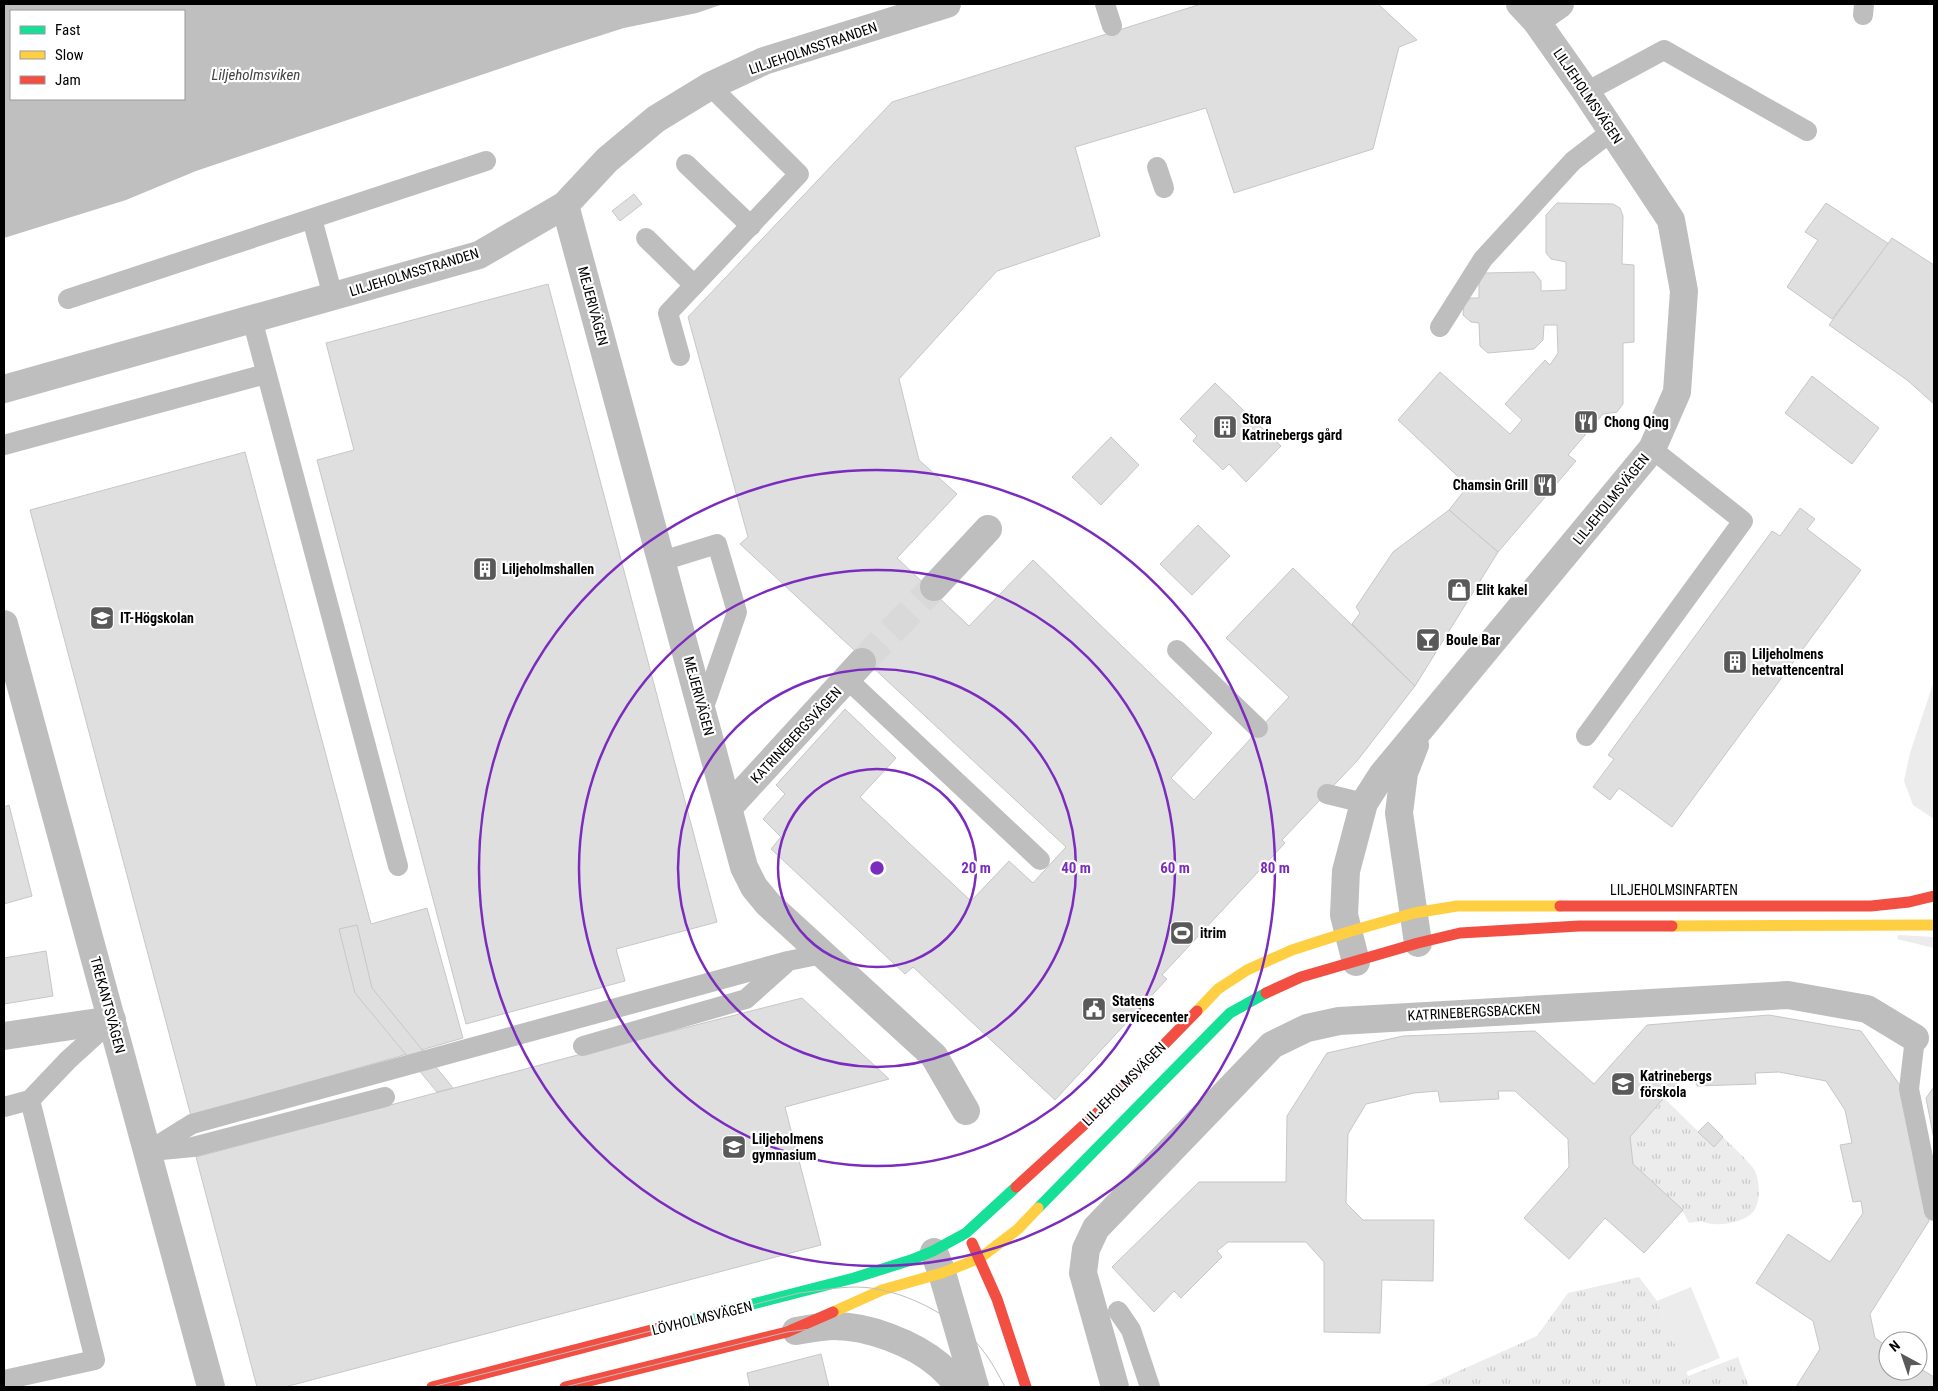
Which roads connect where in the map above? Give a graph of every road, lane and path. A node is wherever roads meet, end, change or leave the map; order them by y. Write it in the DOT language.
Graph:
graph roads {
  1 [pos="948,4"];
  2 [pos="1105,4"];
  3 [pos="1560,4"];
  4 [pos="1528,12"];
  5 [pos="1112,26"];
  6 [pos="710,86"];
  7 [pos="1586,92"];
  8 [pos="1612,131"];
  9 [pos="1807,132"];
  10 [pos="486,161"];
  11 [pos="686,164"];
  12 [pos="1157,167"];
  13 [pos="1164,188"];
  14 [pos="566,204"];
  15 [pos="312,219"];
  16 [pos="751,226"];
  17 [pos="646,238"];
  18 [pos="694,285"];
  19 [pos="333,296"];
  20 [pos="68,299"];
  21 [pos="252,319"];
  22 [pos="1440,327"];
  23 [pos="680,356"];
  24 [pos="266,374"];
  25 [pos="4,389"];
  26 [pos="4,445"];
  27 [pos="1652,449"];
  28 [pos="988,529"];
  29 [pos="662,561"];
  30 [pos="934,587"];
  31 [pos="4,624"];
  32 [pos="1177,650"];
  33 [pos="855,671"];
  34 [pos="703,710"];
  35 [pos="1258,728"];
  36 [pos="1420,732"];
  37 [pos="1586,736"];
  38 [pos="1328,794"];
  39 [pos="1364,804"];
  40 [pos="729,807"];
  41 [pos="1040,860"];
  42 [pos="398,866"];
  43 [pos="1934,896"];
  44 [pos="1414,913"];
  45 [pos="1934,925"];
  46 [pos="1348,932"];
  47 [pos="1418,943"];
  48 [pos="822,954"];
  49 [pos="788,961"];
  50 [pos="1356,962"];
  51 [pos="112,1020"];
  52 [pos="4,1036"];
  53 [pos="1915,1038"];
  54 [pos="583,1046"];
  55 [pos="385,1097"];
  56 [pos="30,1100"];
  57 [pos="4,1107"];
  58 [pos="966,1111"];
  59 [pos="147,1152"];
  60 [pos="1934,1211"];
  61 [pos="966,1233"];
  62 [pos="980,1258"];
  63 [pos="938,1262"];
  64 [pos="1118,1312"];
  65 [pos="787,1332"];
  66 [pos="4,1380"];
  67 [pos="212,1387"];
  68 [pos="432,1387"];
  69 [pos="565,1387"];
  70 [pos="961,1387"];
  71 [pos="975,1387"];
  72 [pos="1026,1387"];
  73 [pos="1115,1387"];
  74 [pos="1150,1387"];
  1 -- 6 [label="street, LILJEHOLMSSTRANDEN"];
  2 -- 5 [label="lane"];
  3 -- 4 [label="street"];
  4 -- 7 [label="street, LILJEHOLMSVÄGEN"];
  6 -- 14 [label="street, LILJEHOLMSSTRANDEN"];
  6 -- 16 [label="lane"];
  7 -- 8 [label="street, LILJEHOLMSVÄGEN"];
  7 -- 9 [label="lane"];
  8 -- 22 [label="lane"];
  8 -- 27 [label="street, LILJEHOLMSVÄGEN"];
  10 -- 15 [label="lane"];
  11 -- 16 [label="lane"];
  12 -- 13 [label="lane"];
  14 -- 19 [label="street, LILJEHOLMSSTRANDEN"];
  14 -- 29 [label="street, MEJERIVÄGEN"];
  15 -- 19 [label="lane"];
  15 -- 20 [label="lane"];
  16 -- 18 [label="lane"];
  17 -- 18 [label="lane"];
  18 -- 23 [label="lane"];
  19 -- 21 [label="street, LILJEHOLMSSTRANDEN"];
  21 -- 24 [label="lane"];
  21 -- 25 [label="street, LILJEHOLMSSTRANDEN"];
  24 -- 26 [label="lane"];
  24 -- 42 [label="lane"];
  27 -- 36 [label="street, LILJEHOLMSVÄGEN"];
  27 -- 37 [label="lane"];
  28 -- 30 [label="street"];
  29 -- 34 [label="street, MEJERIVÄGEN"];
  29 -- 34 [label="lane"];
  31 -- 51 [label="street, TREKANTSVÄGEN"];
  32 -- 35 [label="lane"];
  33 -- 40 [label="street, KATRINEBERGSVÄGEN"];
  33 -- 41 [label="lane"];
  34 -- 40 [label="street, MEJERIVÄGEN"];
  36 -- 39 [label="street, LILJEHOLMSVÄGEN"];
  36 -- 44 [label="street, LILJEHOLMSVÄGEN"];
  38 -- 39 [label="lane"];
  39 -- 46 [label="street, LILJEHOLMSVÄGEN"];
  40 -- 48 [label="street, MEJERIVÄGEN"];
  43 -- 44 [label="street, LILJEHOLMSINFARTEN"];
  44 -- 46 [label="street, LILJEHOLMSVÄGEN"];
  44 -- 47 [label="street, LILJEHOLMSVÄGEN"];
  45 -- 47 [label="street"];
  46 -- 50 [label="street, LILJEHOLMSVÄGEN"];
  46 -- 61 [label="street, LILJEHOLMSVÄGEN"];
  47 -- 50 [label="street, LILJEHOLMSVÄGEN"];
  48 -- 49 [label="lane"];
  48 -- 58 [label="street, MEJERIVÄGEN"];
  49 -- 54 [label="lane"];
  49 -- 59 [label="lane"];
  50 -- 62 [label="street, LILJEHOLMSVÄGEN"];
  51 -- 52 [label="street"];
  51 -- 56 [label="lane"];
  51 -- 59 [label="street, TREKANTSVÄGEN"];
  53 -- 60 [label="lane, KATRINEBERGSBACKEN"];
  53 -- 73 [label="street, KATRINEBERGSBACKEN"];
  55 -- 59 [label="lane"];
  56 -- 57 [label="lane"];
  56 -- 66 [label="lane"];
  59 -- 67 [label="street, TREKANTSVÄGEN"];
  61 -- 62 [label="street"];
  61 -- 63 [label="street, LÖVHOLMSVÄGEN"];
  62 -- 63 [label="street, LÖVHOLMSVÄGEN"];
  62 -- 72 [label="street"];
  63 -- 65 [label="street, LÖVHOLMSVÄGEN"];
  63 -- 68 [label="street, LÖVHOLMSVÄGEN"];
  63 -- 71 [label="street"];
  64 -- 74 [label="lane"];
  65 -- 69 [label="street, LÖVHOLMSVÄGEN"];
  65 -- 70 [label="street, LÖVHOLMSVÄGEN"];
}
